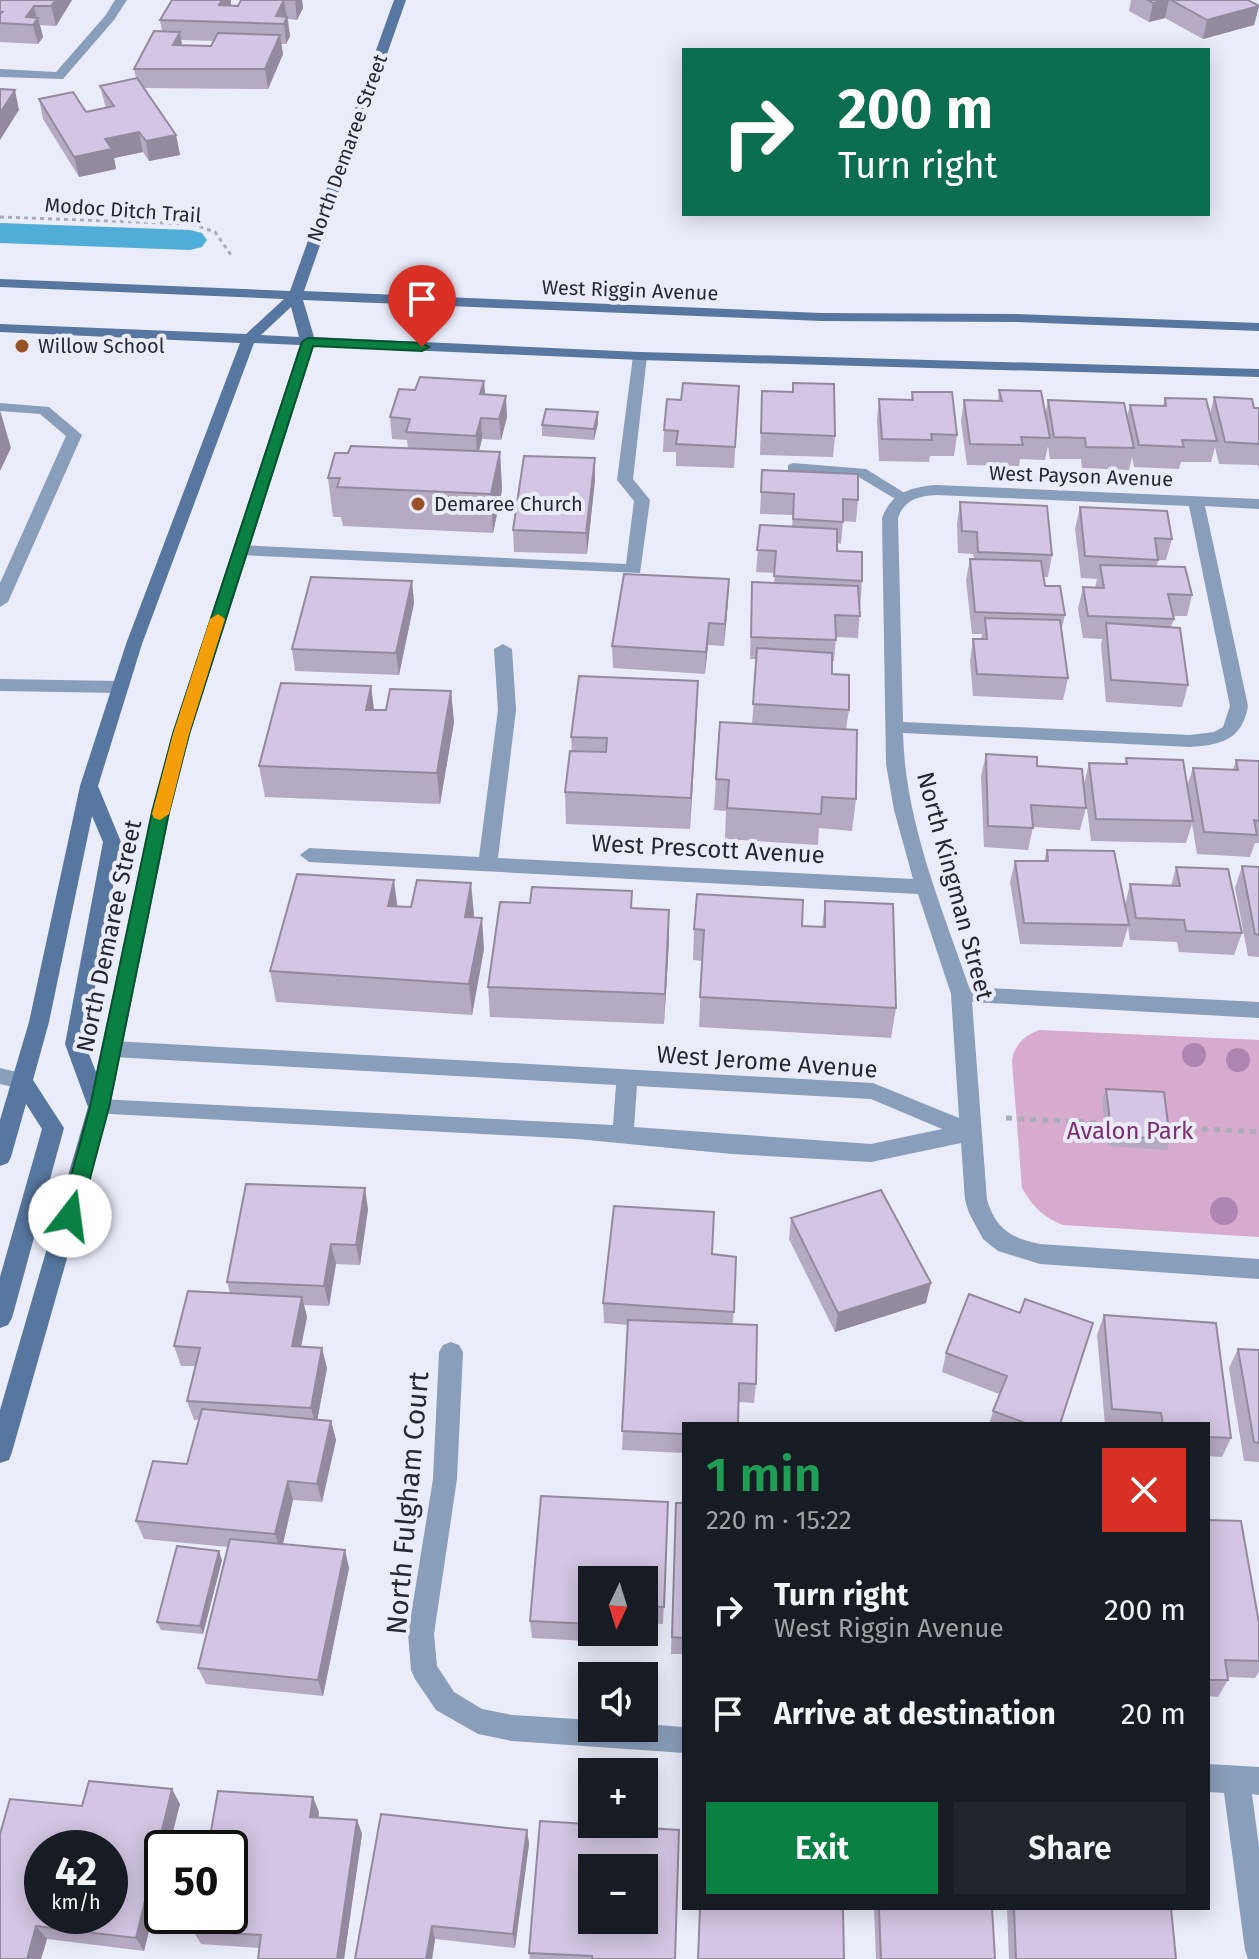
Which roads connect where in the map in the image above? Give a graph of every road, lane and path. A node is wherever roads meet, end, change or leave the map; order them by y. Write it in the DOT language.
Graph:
graph roads {
  1 [pos="121,0"];
  2 [pos="400,0"];
  3 [pos="0,73"];
  4 [pos="0,217"];
  5 [pos="231,255"];
  6 [pos="0,283"];
  7 [pos="295,296"];
  8 [pos="1259,327"];
  9 [pos="0,328"];
  10 [pos="249,339"];
  11 [pos="308,342"];
  12 [pos="640,356"];
  13 [pos="1259,373"];
  14 [pos="0,407"];
  15 [pos="793,468"];
  16 [pos="903,497"];
  17 [pos="1196,500"];
  18 [pos="1259,504"];
  19 [pos="240,550"];
  20 [pos="0,602"];
  21 [pos="503,649"];
  22 [pos="0,685"];
  23 [pos="120,687"];
  24 [pos="893,727"];
  25 [pos="89,786"];
  26 [pos="309,855"];
  27 [pos="488,864"];
  28 [pos="925,887"];
  29 [pos="961,994"];
  30 [pos="1259,1010"];
  31 [pos="113,1049"];
  32 [pos="11,1078"];
  33 [pos="627,1078"];
  34 [pos="99,1107"];
  35 [pos="1034,1120"];
  36 [pos="1101,1123"];
  37 [pos="1166,1127"];
  38 [pos="970,1132"];
  39 [pos="1259,1132"];
  40 [pos="623,1134"];
  41 [pos="0,1157"];
  42 [pos="1259,1269"];
  43 [pos="0,1318"];
  44 [pos="451,1352"];
  45 [pos="0,1452"];
  46 [pos="682,1740"];
  47 [pos="1234,1780"];
  48 [pos="1259,1950"];
  1 -- 3 [label="street"];
  2 -- 7 [label="main road, North Demaree Street"];
  4 -- 5 [label="path, Modoc Ditch Trail"];
  6 -- 7 [label="main road, West Riggin Avenue"];
  7 -- 8 [label="main road, West Riggin Avenue"];
  7 -- 10 [label="main road, North Demaree Street"];
  7 -- 11 [label="main road"];
  9 -- 10 [label="main road"];
  10 -- 11 [label="main road"];
  10 -- 23 [label="main road, North Demaree Street"];
  11 -- 12 [label="main road"];
  11 -- 19 [label="main road, North Demaree Street"];
  12 -- 13 [label="main road"];
  12 -- 19 [label="street"];
  14 -- 20 [label="street"];
  15 -- 16 [label="street"];
  16 -- 17 [label="street, West Payson Avenue"];
  16 -- 24 [label="street, North Kingman Street"];
  17 -- 18 [label="street, West Payson Avenue"];
  17 -- 24 [label="street"];
  19 -- 31 [label="main road, North Demaree Street"];
  21 -- 27 [label="street"];
  22 -- 23 [label="street"];
  23 -- 25 [label="main road, North Demaree Street"];
  24 -- 28 [label="street, North Kingman Street"];
  25 -- 32 [label="main road, North Demaree Street"];
  25 -- 34 [label="main road"];
  26 -- 27 [label="street, West Prescott Avenue"];
  27 -- 28 [label="street, West Prescott Avenue"];
  28 -- 29 [label="street, North Kingman Street"];
  29 -- 30 [label="street"];
  29 -- 38 [label="street, North Kingman Street"];
  31 -- 33 [label="street, West Jerome Avenue"];
  31 -- 34 [label="main road, North Demaree Street"];
  32 -- 41 [label="main road, North Demaree Street"];
  32 -- 43 [label="main road"];
  33 -- 38 [label="street, West Jerome Avenue"];
  33 -- 40 [label="street"];
  34 -- 40 [label="street"];
  34 -- 45 [label="main road, North Demaree Street"];
  35 -- 36 [label="path"];
  37 -- 39 [label="path"];
  38 -- 40 [label="street"];
  38 -- 42 [label="street, North Kingman Street"];
  44 -- 46 [label="street, North Fulgham Court"];
  47 -- 48 [label="street"];
}
